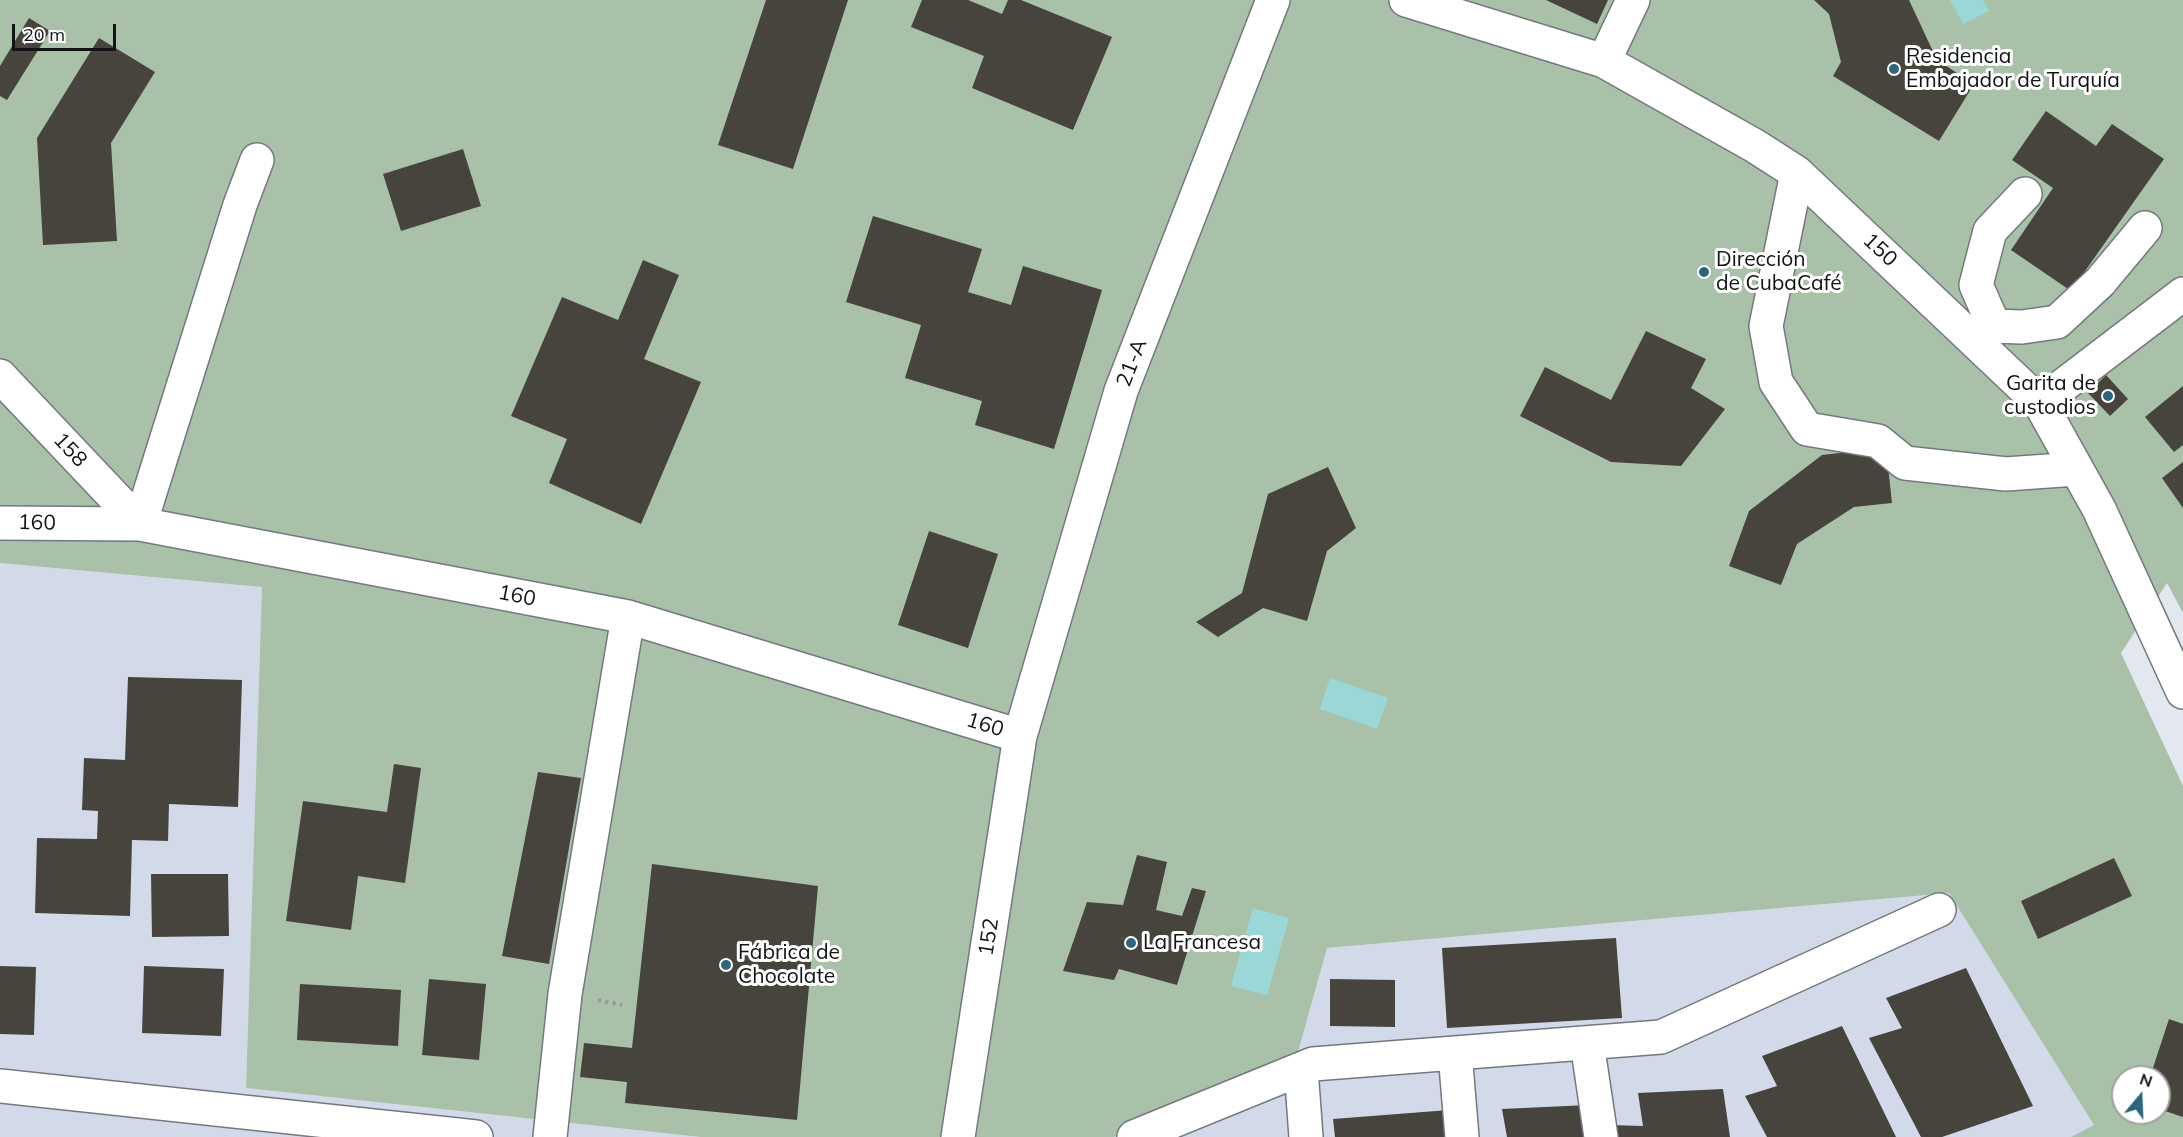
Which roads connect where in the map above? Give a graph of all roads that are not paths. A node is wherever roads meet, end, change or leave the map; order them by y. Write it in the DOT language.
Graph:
graph roads {
  1 [pos="1273,0"];
  2 [pos="1406,0"];
  3 [pos="1633,0"];
  4 [pos="1604,61"];
  5 [pos="257,160"];
  6 [pos="1797,173"];
  7 [pos="2025,195"];
  8 [pos="2145,228"];
  9 [pos="2183,294"];
  10 [pos="1986,335"];
  11 [pos="0,376"];
  12 [pos="2040,403"];
  13 [pos="2076,469"];
  14 [pos="0,523"];
  15 [pos="140,524"];
  16 [pos="628,617"];
  17 [pos="2183,692"];
  18 [pos="1020,736"];
  19 [pos="1939,910"];
  20 [pos="1587,1043"];
  21 [pos="1455,1053"];
  22 [pos="1301,1069"];
  23 [pos="0,1086"];
  24 [pos="1173,1130"];
  25 [pos="476,1137"];
  26 [pos="550,1137"];
  27 [pos="958,1137"];
  28 [pos="1134,1137"];
  29 [pos="1305,1137"];
  30 [pos="1462,1137"];
  31 [pos="1601,1137"];
  1 -- 18 [label="street, 21-A"];
  2 -- 4 [label="street, 150"];
  3 -- 4 [label="street"];
  4 -- 6 [label="street, 150"];
  5 -- 15 [label="street"];
  6 -- 10 [label="street, 150"];
  6 -- 13 [label="street"];
  7 -- 10 [label="street"];
  8 -- 10 [label="street"];
  9 -- 12 [label="street"];
  10 -- 12 [label="street, 150"];
  11 -- 15 [label="street, 158"];
  12 -- 13 [label="street, 150"];
  13 -- 17 [label="street, 150"];
  14 -- 15 [label="street, 160"];
  15 -- 16 [label="street, 160"];
  16 -- 18 [label="street, 160"];
  16 -- 26 [label="street"];
  18 -- 27 [label="street, 152"];
  19 -- 20 [label="street"];
  20 -- 21 [label="street"];
  20 -- 31 [label="street"];
  21 -- 22 [label="street"];
  21 -- 30 [label="street"];
  22 -- 24 [label="street"];
  22 -- 29 [label="street"];
  23 -- 25 [label="street"];
  24 -- 28 [label="street"];
}
